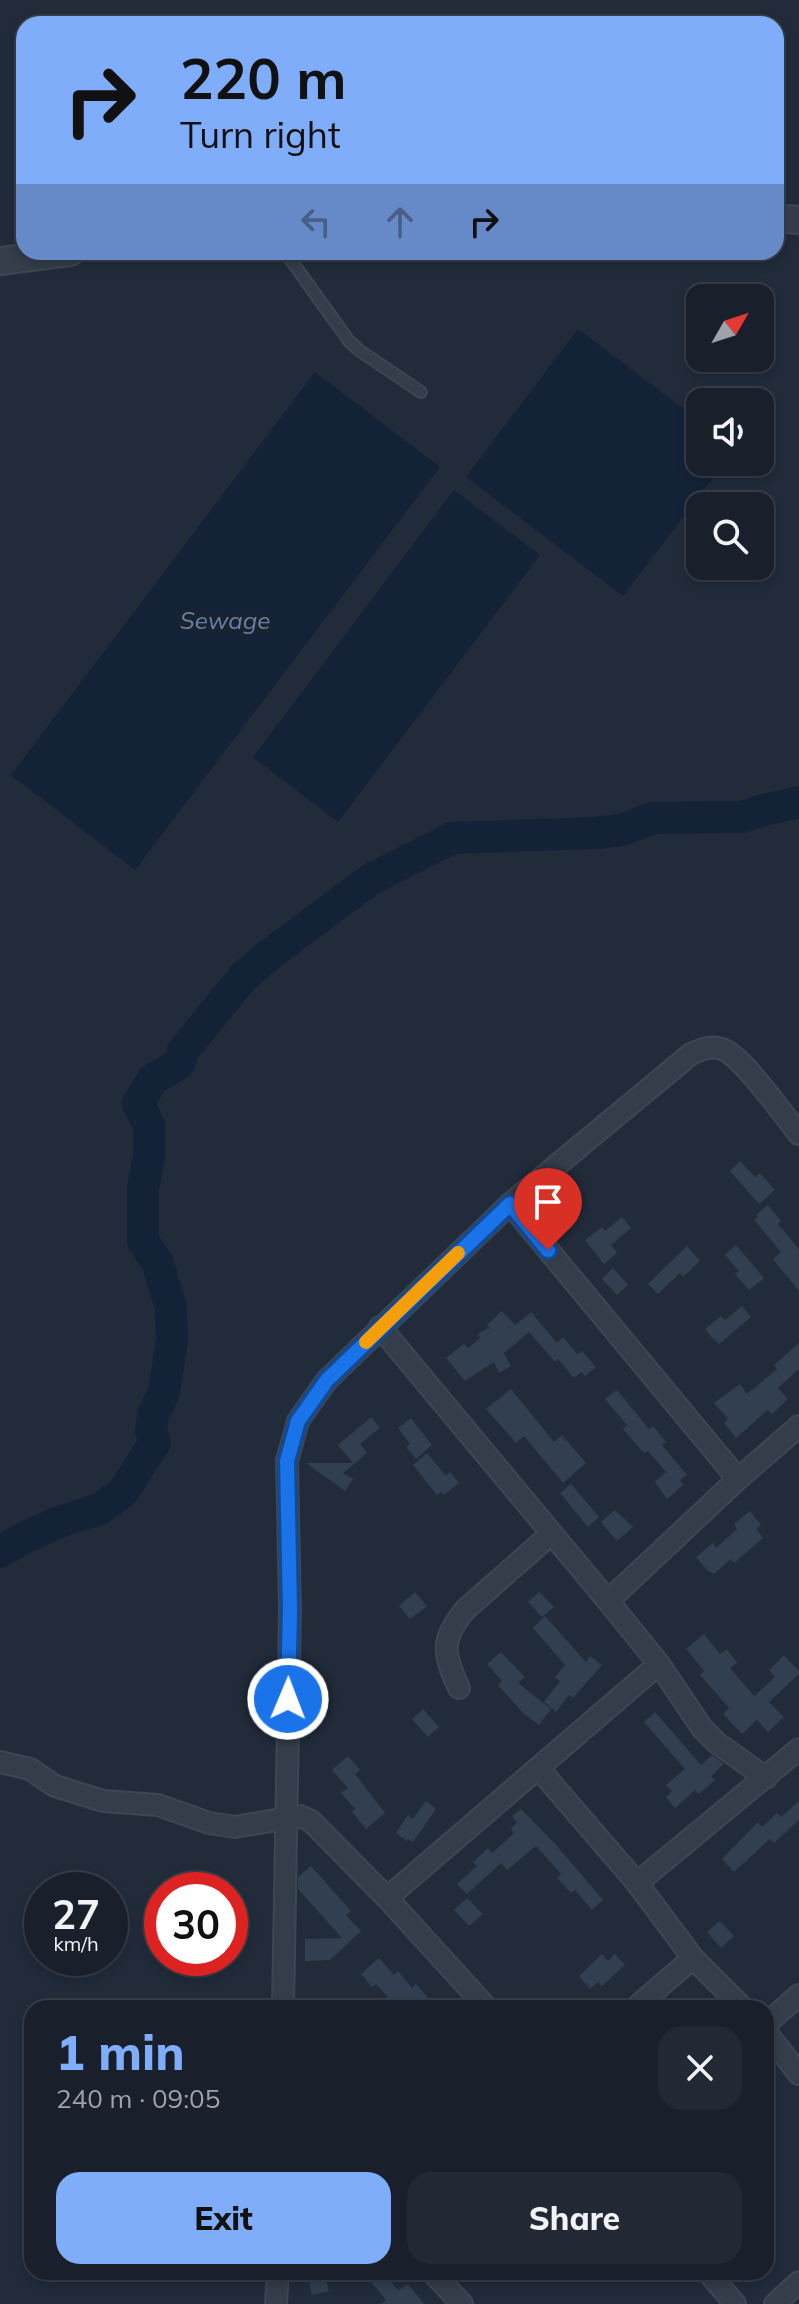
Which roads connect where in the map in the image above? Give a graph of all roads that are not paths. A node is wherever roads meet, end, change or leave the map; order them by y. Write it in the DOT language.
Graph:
graph roads {
  1 [pos="291,260"];
  2 [pos="421,392"];
  3 [pos="799,1134"];
  4 [pos="510,1204"];
  5 [pos="380,1327"];
  6 [pos="795,1437"];
  7 [pos="738,1479"];
  8 [pos="551,1534"];
  9 [pos="608,1601"];
  10 [pos="659,1664"];
  11 [pos="459,1688"];
  12 [pos="799,1749"];
  13 [pos="0,1762"];
  14 [pos="539,1769"];
  15 [pos="766,1778"];
  16 [pos="285,1818"];
  17 [pos="637,1883"];
  18 [pos="387,1898"];
  19 [pos="693,1958"];
  20 [pos="799,1995"];
  21 [pos="283,2000"];
  22 [pos="480,2000"];
  23 [pos="644,2000"];
  24 [pos="735,2000"];
  25 [pos="774,2017"];
  26 [pos="774,2042"];
  27 [pos="799,2074"];
  28 [pos="278,2280"];
  29 [pos="440,2280"];
  30 [pos="715,2280"];
  31 [pos="799,2282"];
  32 [pos="276,2304"];
  33 [pos="462,2304"];
  34 [pos="735,2304"];
  35 [pos="775,2304"];
  1 -- 2 [label="lane"];
  3 -- 4 [label="street"];
  4 -- 5 [label="street"];
  4 -- 7 [label="street"];
  5 -- 8 [label="street"];
  5 -- 16 [label="street"];
  6 -- 7 [label="street"];
  7 -- 9 [label="street"];
  8 -- 9 [label="street"];
  8 -- 11 [label="street"];
  9 -- 10 [label="street"];
  10 -- 14 [label="street"];
  10 -- 15 [label="street"];
  12 -- 15 [label="street"];
  13 -- 16 [label="street"];
  14 -- 17 [label="street"];
  14 -- 18 [label="street"];
  15 -- 17 [label="street"];
  16 -- 18 [label="street"];
  16 -- 21 [label="street"];
  17 -- 19 [label="street"];
  18 -- 22 [label="street"];
  19 -- 23 [label="street"];
  19 -- 24 [label="street"];
  20 -- 25 [label="street"];
  26 -- 27 [label="street"];
  28 -- 32 [label="street"];
  29 -- 33 [label="street"];
  30 -- 34 [label="street"];
  31 -- 35 [label="street"];
}
